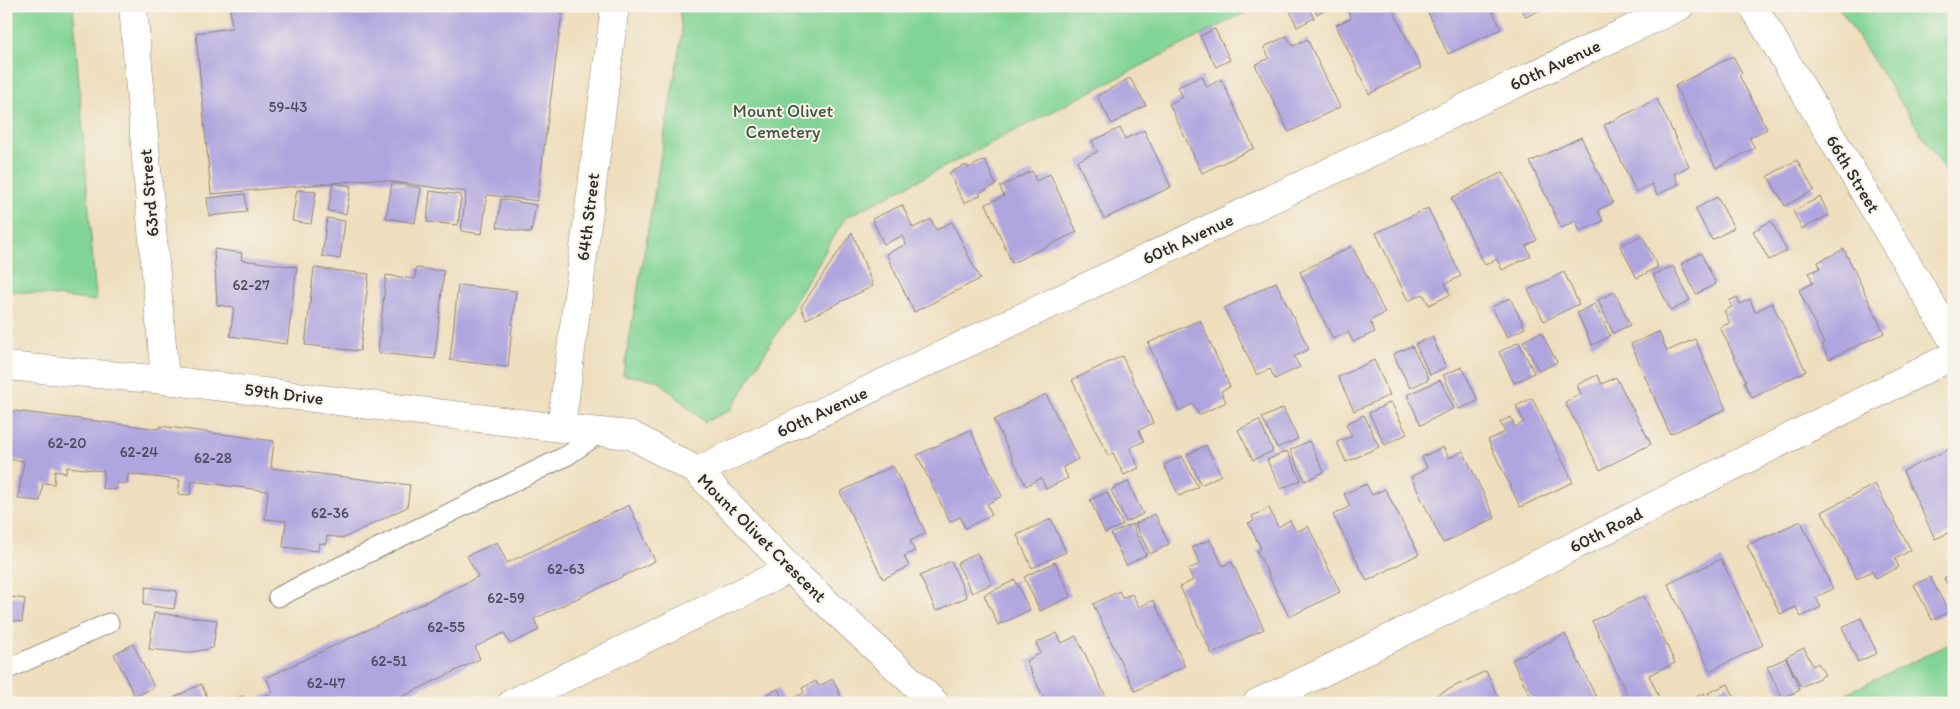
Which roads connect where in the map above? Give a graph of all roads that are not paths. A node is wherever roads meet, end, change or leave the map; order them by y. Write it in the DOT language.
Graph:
graph roads {
  1 [pos="134,6"];
  2 [pos="615,6"];
  3 [pos="1680,6"];
  4 [pos="1753,6"];
  5 [pos="1954,342"];
  6 [pos="1954,355"];
  7 [pos="6,366"];
  8 [pos="165,380"];
  9 [pos="561,428"];
  10 [pos="601,432"];
  11 [pos="697,471"];
  12 [pos="790,569"];
  13 [pos="278,597"];
  14 [pos="109,624"];
  15 [pos="6,670"];
  16 [pos="512,703"];
  17 [pos="935,703"];
  18 [pos="1257,703"];
  1 -- 8 [label="street, 63rd Street"];
  2 -- 9 [label="street, 64th Street"];
  3 -- 11 [label="street, 60th Avenue"];
  4 -- 5 [label="street, 66th Street"];
  6 -- 18 [label="street, 60th Road"];
  7 -- 8 [label="street, 59th Drive"];
  8 -- 9 [label="street, 59th Drive"];
  9 -- 10 [label="street, Mount Olivet Crescent"];
  10 -- 11 [label="street, Mount Olivet Crescent"];
  10 -- 13 [label="lane"];
  11 -- 12 [label="street, Mount Olivet Crescent"];
  12 -- 16 [label="street"];
  12 -- 17 [label="street, Mount Olivet Crescent"];
  14 -- 15 [label="lane"];
}
